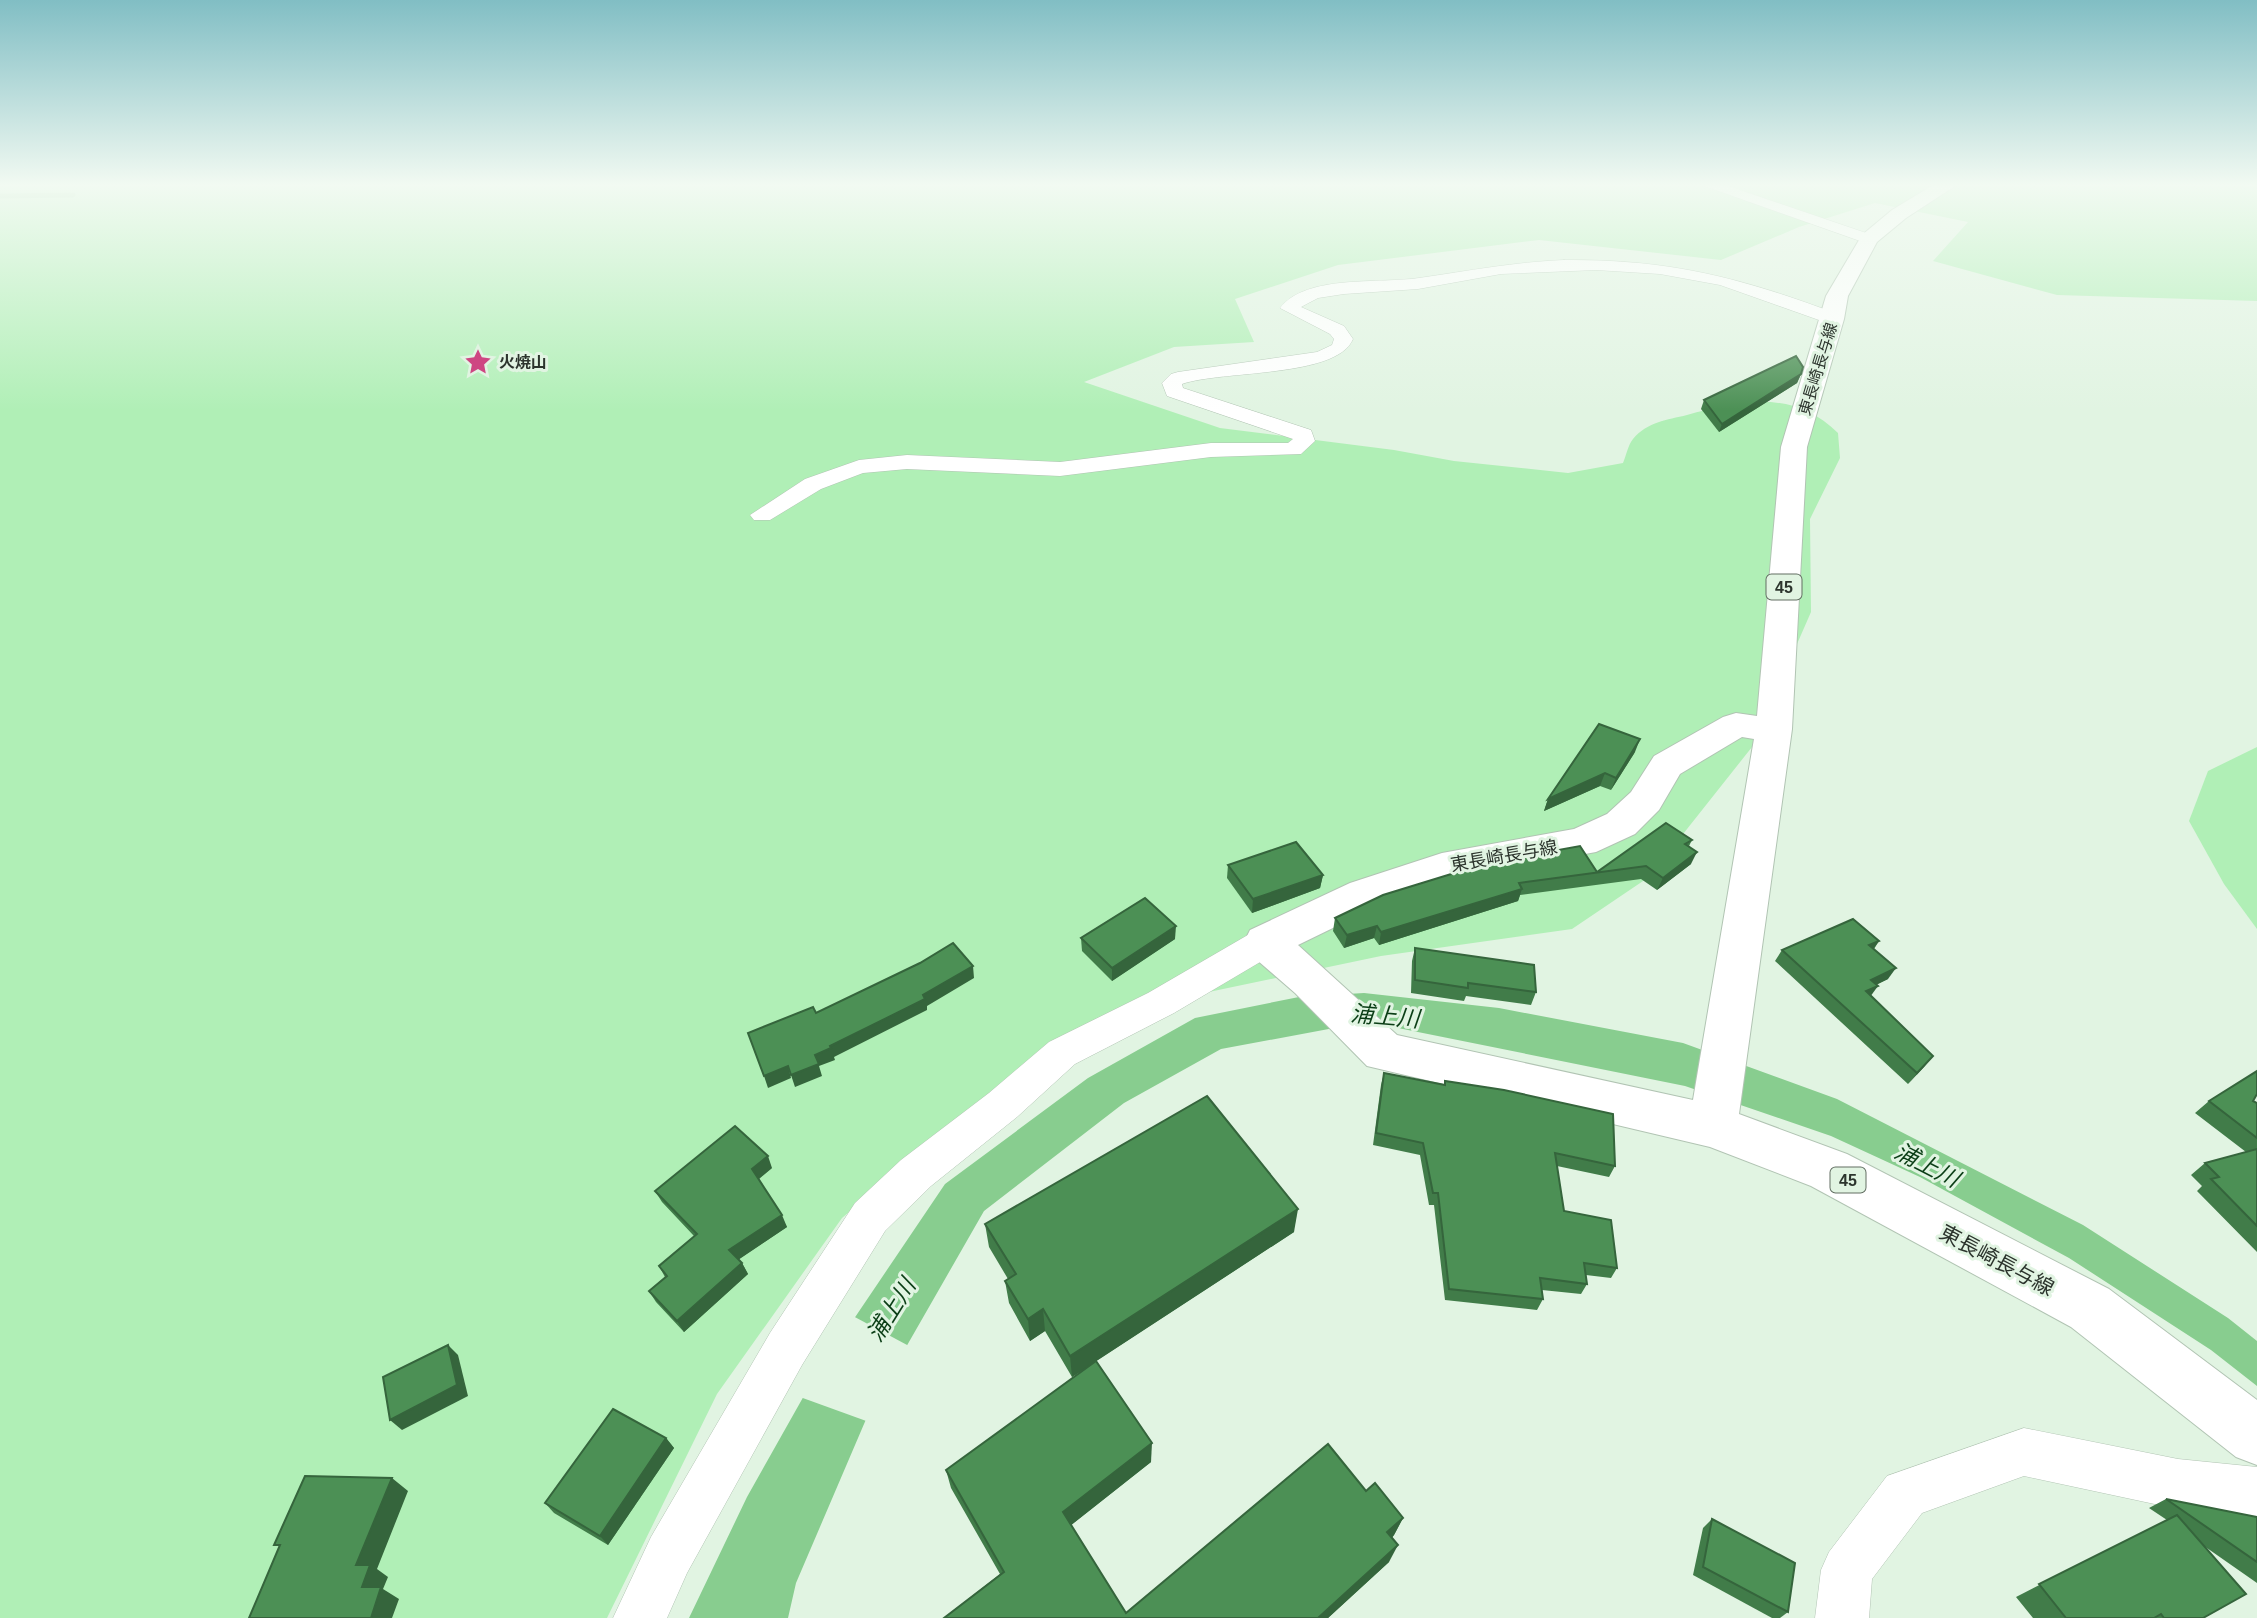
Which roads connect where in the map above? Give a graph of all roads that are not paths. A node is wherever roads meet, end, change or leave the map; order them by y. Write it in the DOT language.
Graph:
graph roads {
  1 [pos="1857,260"];
  2 [pos="1833,319"];
  3 [pos="762,515"];
  4 [pos="1774,729"];
  5 [pos="1265,942"];
  6 [pos="1713,1125"];
  7 [pos="2257,1436"];
  8 [pos="2257,1492"];
  9 [pos="640,1618"];
  10 [pos="1842,1618"];
  1 -- 2 [label="main road, 東長崎長与線 / 45"];
  2 -- 3 [label="street"];
  2 -- 4 [label="main road, 東長崎長与線 / 45"];
  4 -- 5 [label="main road, 東長崎長与線"];
  4 -- 6 [label="main road, 東長崎長与線 / 45"];
  5 -- 6 [label="main road, 東長崎長与線 / 45"];
  5 -- 9 [label="street"];
  6 -- 7 [label="main road, 東長崎長与線 / 45"];
  8 -- 10 [label="street"];
}
